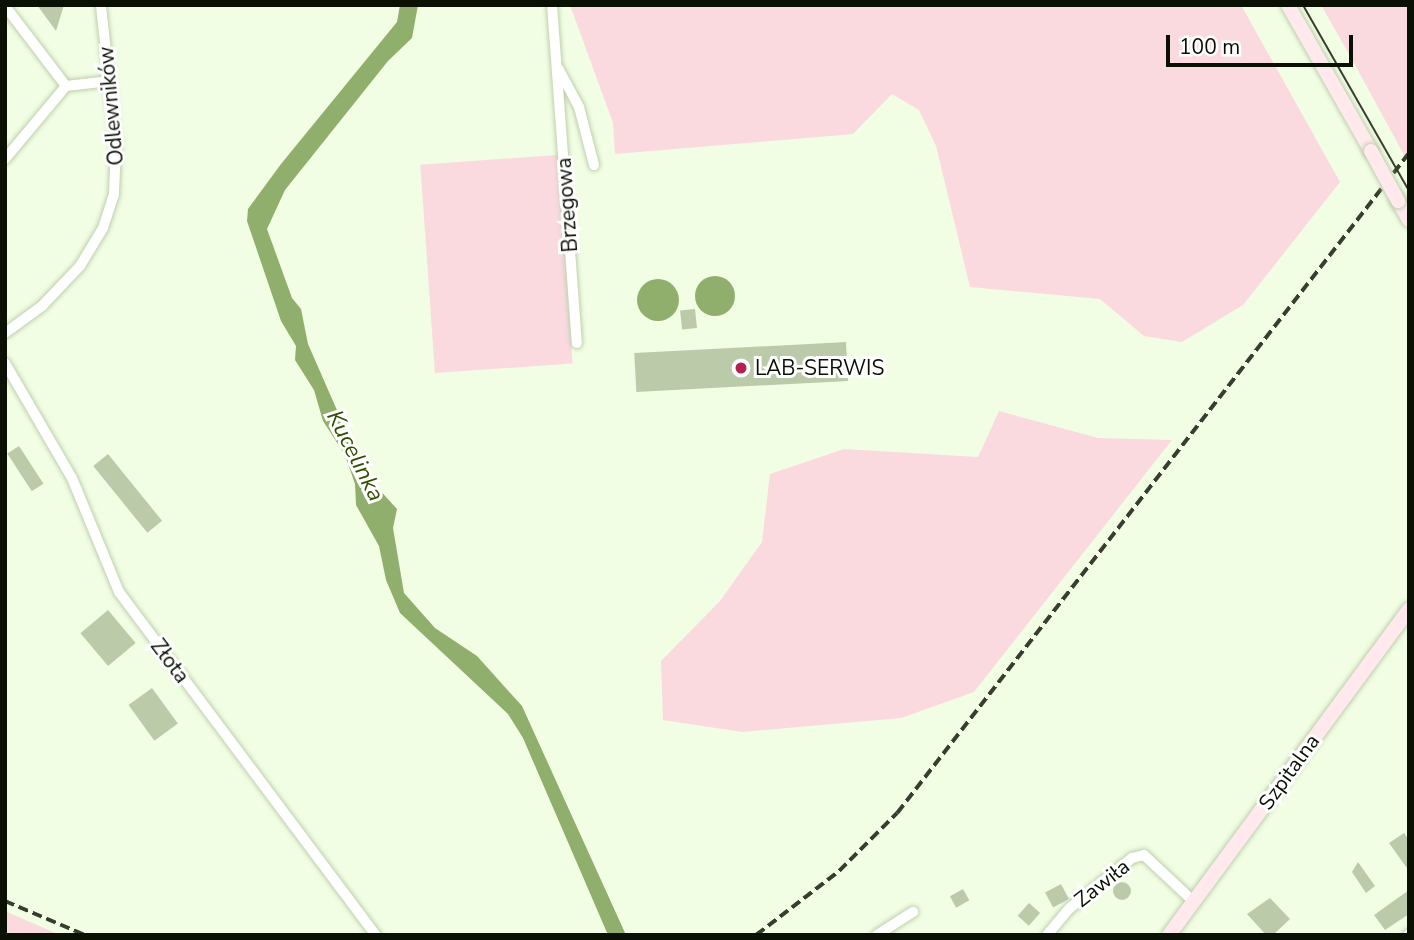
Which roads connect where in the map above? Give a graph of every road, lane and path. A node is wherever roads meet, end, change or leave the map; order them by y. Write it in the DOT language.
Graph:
graph roads {
  1 [pos="101,5"];
  2 [pos="552,5"];
  3 [pos="1288,5"];
  4 [pos="5,6"];
  5 [pos="557,68"];
  6 [pos="110,81"];
  7 [pos="66,86"];
  8 [pos="5,159"];
  9 [pos="594,164"];
  10 [pos="1409,220"];
  11 [pos="5,333"];
  12 [pos="577,342"];
  13 [pos="5,363"];
  14 [pos="1409,609"];
  15 [pos="1193,901"];
  16 [pos="913,912"];
  17 [pos="376,935"];
  18 [pos="877,935"];
  19 [pos="1047,935"];
  20 [pos="1169,935"];
  1 -- 6 [label="street, Odlewników"];
  2 -- 5 [label="street, Brzegowa"];
  3 -- 10 [label="street, bridge"];
  4 -- 7 [label="street"];
  5 -- 9 [label="street, Brzegowa"];
  5 -- 12 [label="street, Brzegowa"];
  6 -- 7 [label="street"];
  6 -- 11 [label="street, Odlewników"];
  7 -- 8 [label="street"];
  13 -- 17 [label="street, Złota"];
  14 -- 15 [label="street, Szpitalna"];
  15 -- 19 [label="street, Zawiła"];
  15 -- 20 [label="street, Szpitalna"];
  16 -- 18 [label="street"];
}
